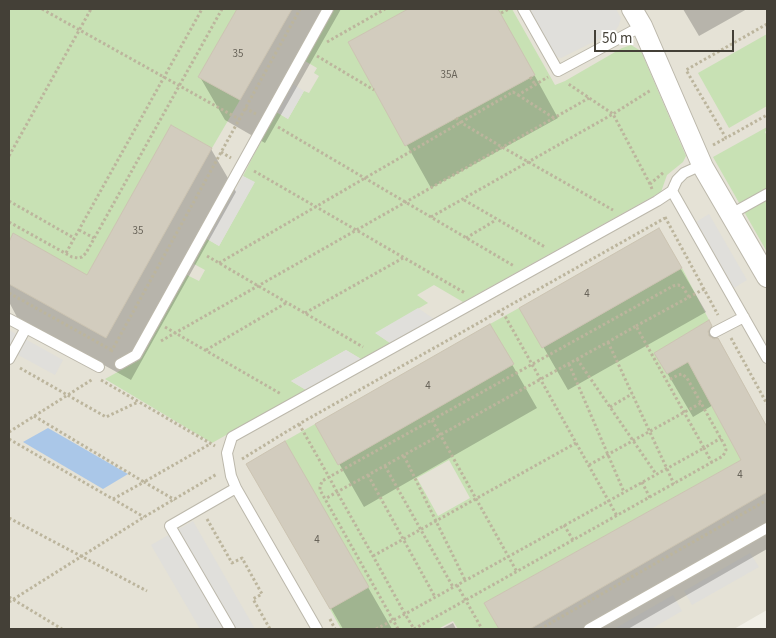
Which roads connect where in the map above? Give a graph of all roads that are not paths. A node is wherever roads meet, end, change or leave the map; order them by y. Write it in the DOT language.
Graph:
graph roads {
  1 [pos="328,9"];
  2 [pos="523,9"];
  3 [pos="632,9"];
  4 [pos="642,26"];
  5 [pos="704,167"];
  6 [pos="672,191"];
  7 [pos="767,194"];
  8 [pos="731,214"];
  9 [pos="767,277"];
  10 [pos="744,317"];
  11 [pos="9,319"];
  12 [pos="26,328"];
  13 [pos="715,332"];
  14 [pos="767,358"];
  15 [pos="13,362"];
  16 [pos="120,364"];
  17 [pos="99,367"];
  18 [pos="236,488"];
  19 [pos="767,528"];
  20 [pos="230,629"];
  21 [pos="317,629"];
  22 [pos="589,629"];
  1 -- 16 [label="lane"];
  2 -- 4 [label="lane"];
  3 -- 4 [label="street"];
  4 -- 5 [label="street"];
  5 -- 6 [label="lane"];
  5 -- 8 [label="street"];
  6 -- 10 [label="lane"];
  6 -- 18 [label="lane"];
  7 -- 8 [label="lane"];
  8 -- 9 [label="street"];
  10 -- 13 [label="lane"];
  10 -- 14 [label="lane"];
  11 -- 12 [label="lane"];
  12 -- 15 [label="lane"];
  12 -- 17 [label="lane"];
  18 -- 20 [label="lane"];
  18 -- 21 [label="lane"];
  19 -- 22 [label="lane"];
}
